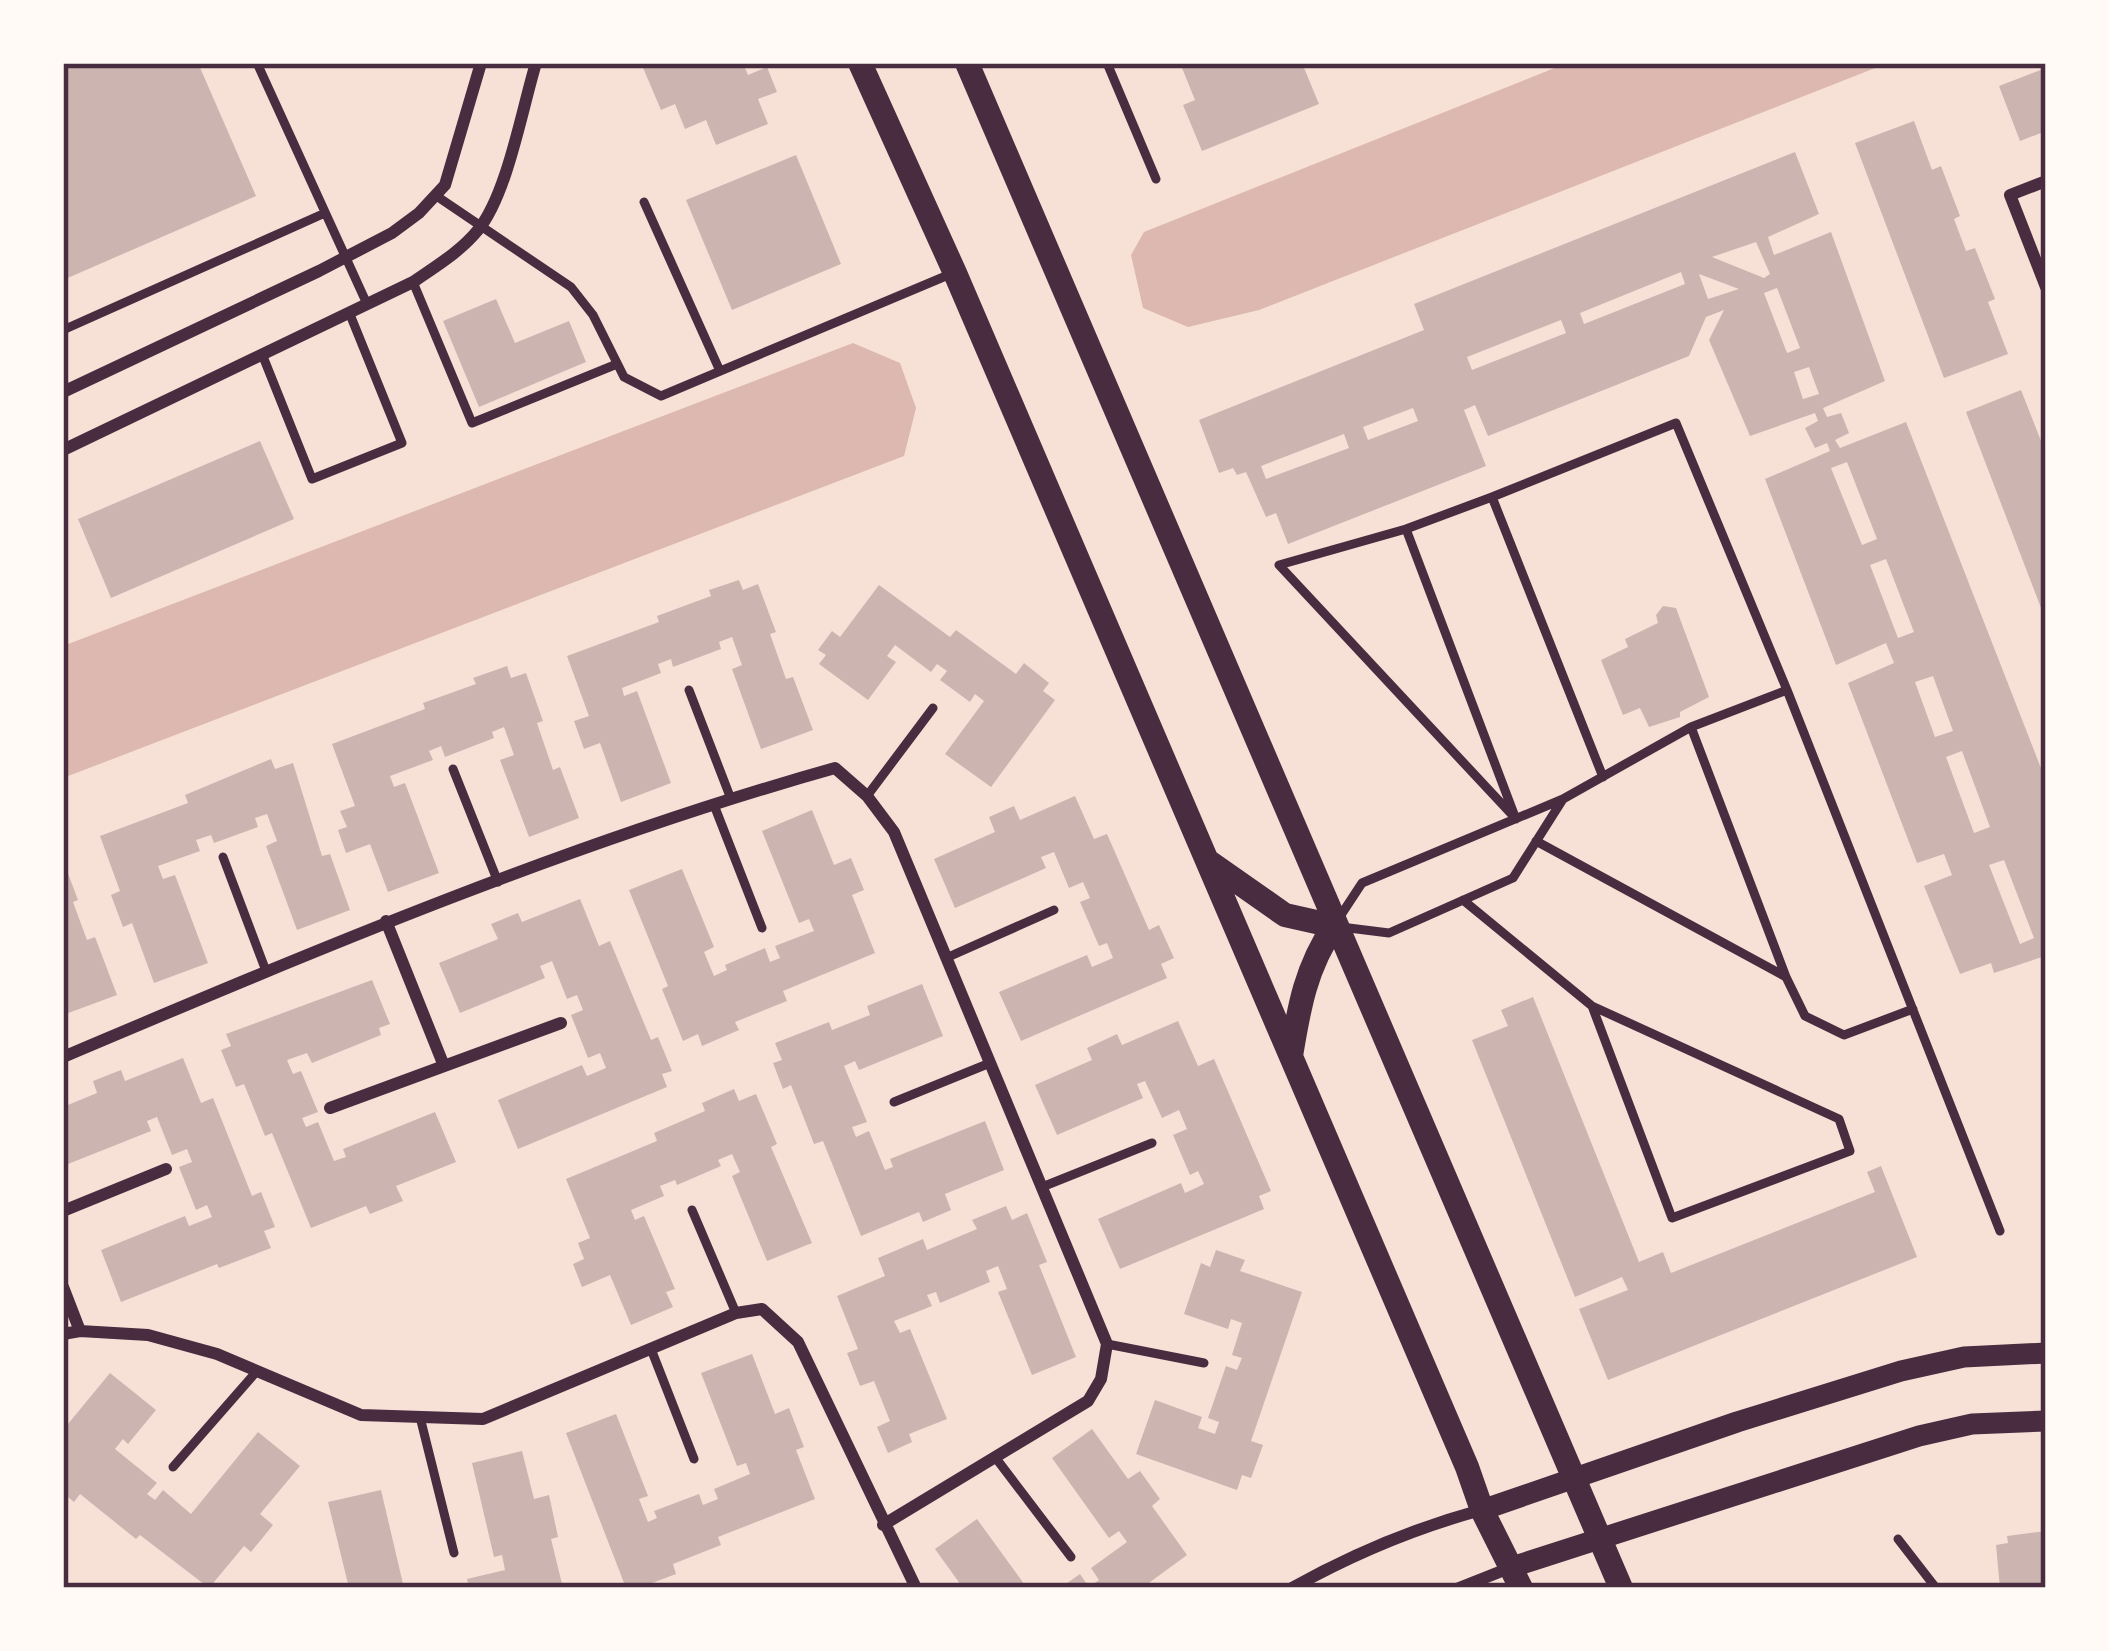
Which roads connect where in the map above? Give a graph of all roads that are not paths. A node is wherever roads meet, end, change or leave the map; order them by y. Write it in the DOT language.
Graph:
graph roads {
  1 [pos="257,63"];
  2 [pos="481,63"];
  3 [pos="536,63"];
  4 [pos="860,63"];
  5 [pos="967,63"];
  6 [pos="1107,63"];
  7 [pos="1156,179"];
  8 [pos="2046,181"];
  9 [pos="438,197"];
  10 [pos="644,202"];
  11 [pos="325,212"];
  12 [pos="480,227"];
  13 [pos="345,257"];
  14 [pos="955,273"];
  15 [pos="412,282"];
  16 [pos="2046,287"];
  17 [pos="367,304"];
  18 [pos="349,312"];
  19 [pos="63,330"];
  20 [pos="262,354"];
  21 [pos="617,364"];
  22 [pos="720,371"];
  23 [pos="63,392"];
  24 [pos="63,450"];
  25 [pos="1492,496"];
  26 [pos="1406,530"];
  27 [pos="689,690"];
  28 [pos="1787,690"];
  29 [pos="933,708"];
  30 [pos="1691,728"];
  31 [pos="453,769"];
  32 [pos="1603,777"];
  33 [pos="867,796"];
  34 [pos="731,799"];
  35 [pos="1563,799"];
  36 [pos="714,806"];
  37 [pos="1516,819"];
  38 [pos="1536,841"];
  39 [pos="223,857"];
  40 [pos="1206,860"];
  41 [pos="498,882"];
  42 [pos="1463,900"];
  43 [pos="1054,910"];
  44 [pos="386,921"];
  45 [pos="1334,926"];
  46 [pos="762,928"];
  47 [pos="946,958"];
  48 [pos="266,971"];
  49 [pos="1786,977"];
  50 [pos="1592,1006"];
  51 [pos="1913,1009"];
  52 [pos="561,1023"];
  53 [pos="1291,1055"];
  54 [pos="63,1057"];
  55 [pos="990,1063"];
  56 [pos="444,1066"];
  57 [pos="893,1102"];
  58 [pos="330,1108"];
  59 [pos="1152,1143"];
  60 [pos="166,1169"];
  61 [pos="1042,1187"];
  62 [pos="692,1210"];
  63 [pos="63,1211"];
  64 [pos="2000,1231"];
  65 [pos="63,1287"];
  66 [pos="736,1313"];
  67 [pos="80,1331"];
  68 [pos="63,1334"];
  69 [pos="1107,1344"];
  70 [pos="651,1349"];
  71 [pos="2046,1353"];
  72 [pos="1204,1363"];
  73 [pos="257,1371"];
  74 [pos="420,1417"];
  75 [pos="2046,1421"];
  76 [pos="995,1457"];
  77 [pos="694,1459"];
  78 [pos="172,1467"];
  79 [pos="1572,1479"];
  80 [pos="1482,1510"];
  81 [pos="883,1525"];
  82 [pos="1898,1539"];
  83 [pos="1599,1540"];
  84 [pos="454,1553"];
  85 [pos="1071,1557"];
  86 [pos="1517,1578"];
  87 [pos="916,1588"];
  88 [pos="1292,1588"];
  89 [pos="1459,1588"];
  90 [pos="1621,1588"];
  91 [pos="1936,1588"];
  1 -- 11 [label="lane"];
  2 -- 9 [label="street"];
  3 -- 12 [label="street"];
  4 -- 14 [label="main road"];
  5 -- 45 [label="main road"];
  6 -- 7 [label="lane"];
  8 -- 16 [label="street"];
  9 -- 12 [label="lane"];
  9 -- 13 [label="street"];
  10 -- 22 [label="lane"];
  11 -- 13 [label="lane"];
  11 -- 19 [label="lane"];
  12 -- 15 [label="street"];
  12 -- 21 [label="lane"];
  13 -- 17 [label="lane"];
  13 -- 23 [label="street"];
  14 -- 22 [label="lane"];
  14 -- 40 [label="main road"];
  15 -- 17 [label="street"];
  15 -- 21 [label="lane"];
  17 -- 18 [label="street"];
  18 -- 20 [label="street"];
  18 -- 20 [label="lane"];
  20 -- 24 [label="street"];
  21 -- 22 [label="lane"];
  25 -- 26 [label="lane"];
  25 -- 28 [label="lane"];
  25 -- 32 [label="lane"];
  26 -- 37 [label="lane"];
  26 -- 37 [label="lane"];
  27 -- 34 [label="lane"];
  28 -- 30 [label="lane"];
  28 -- 51 [label="lane"];
  29 -- 33 [label="lane"];
  30 -- 32 [label="lane"];
  30 -- 49 [label="lane"];
  31 -- 41 [label="lane"];
  32 -- 35 [label="lane"];
  33 -- 34 [label="street"];
  33 -- 47 [label="street"];
  34 -- 36 [label="street"];
  35 -- 37 [label="lane"];
  35 -- 38 [label="lane"];
  36 -- 41 [label="street"];
  36 -- 46 [label="lane"];
  37 -- 45 [label="lane"];
  38 -- 42 [label="lane"];
  38 -- 49 [label="lane"];
  39 -- 48 [label="lane"];
  40 -- 45 [label="main road"];
  40 -- 53 [label="main road"];
  41 -- 44 [label="street"];
  42 -- 45 [label="lane"];
  42 -- 50 [label="lane"];
  43 -- 47 [label="lane"];
  44 -- 48 [label="street"];
  44 -- 56 [label="street"];
  45 -- 53 [label="main road"];
  45 -- 79 [label="main road"];
  47 -- 55 [label="street"];
  48 -- 54 [label="street"];
  49 -- 51 [label="lane"];
  50 -- 50 [label="lane"];
  51 -- 64 [label="lane"];
  52 -- 56 [label="street"];
  53 -- 80 [label="main road"];
  55 -- 57 [label="lane"];
  55 -- 61 [label="street"];
  56 -- 58 [label="street"];
  59 -- 61 [label="lane"];
  60 -- 63 [label="street"];
  61 -- 69 [label="street"];
  62 -- 66 [label="lane"];
  65 -- 67 [label="street"];
  66 -- 70 [label="street"];
  66 -- 81 [label="street"];
  67 -- 68 [label="street"];
  67 -- 73 [label="street"];
  69 -- 72 [label="lane"];
  69 -- 76 [label="street"];
  70 -- 74 [label="street"];
  70 -- 77 [label="lane"];
  71 -- 79 [label="street"];
  73 -- 74 [label="street"];
  73 -- 78 [label="lane"];
  74 -- 84 [label="lane"];
  75 -- 83 [label="street"];
  76 -- 81 [label="street"];
  76 -- 85 [label="lane"];
  79 -- 80 [label="street"];
  79 -- 83 [label="main road"];
  80 -- 86 [label="main road"];
  80 -- 88 [label="street"];
  81 -- 87 [label="street"];
  82 -- 91 [label="lane"];
  83 -- 86 [label="street"];
  83 -- 90 [label="main road"];
  86 -- 89 [label="street"];
}
